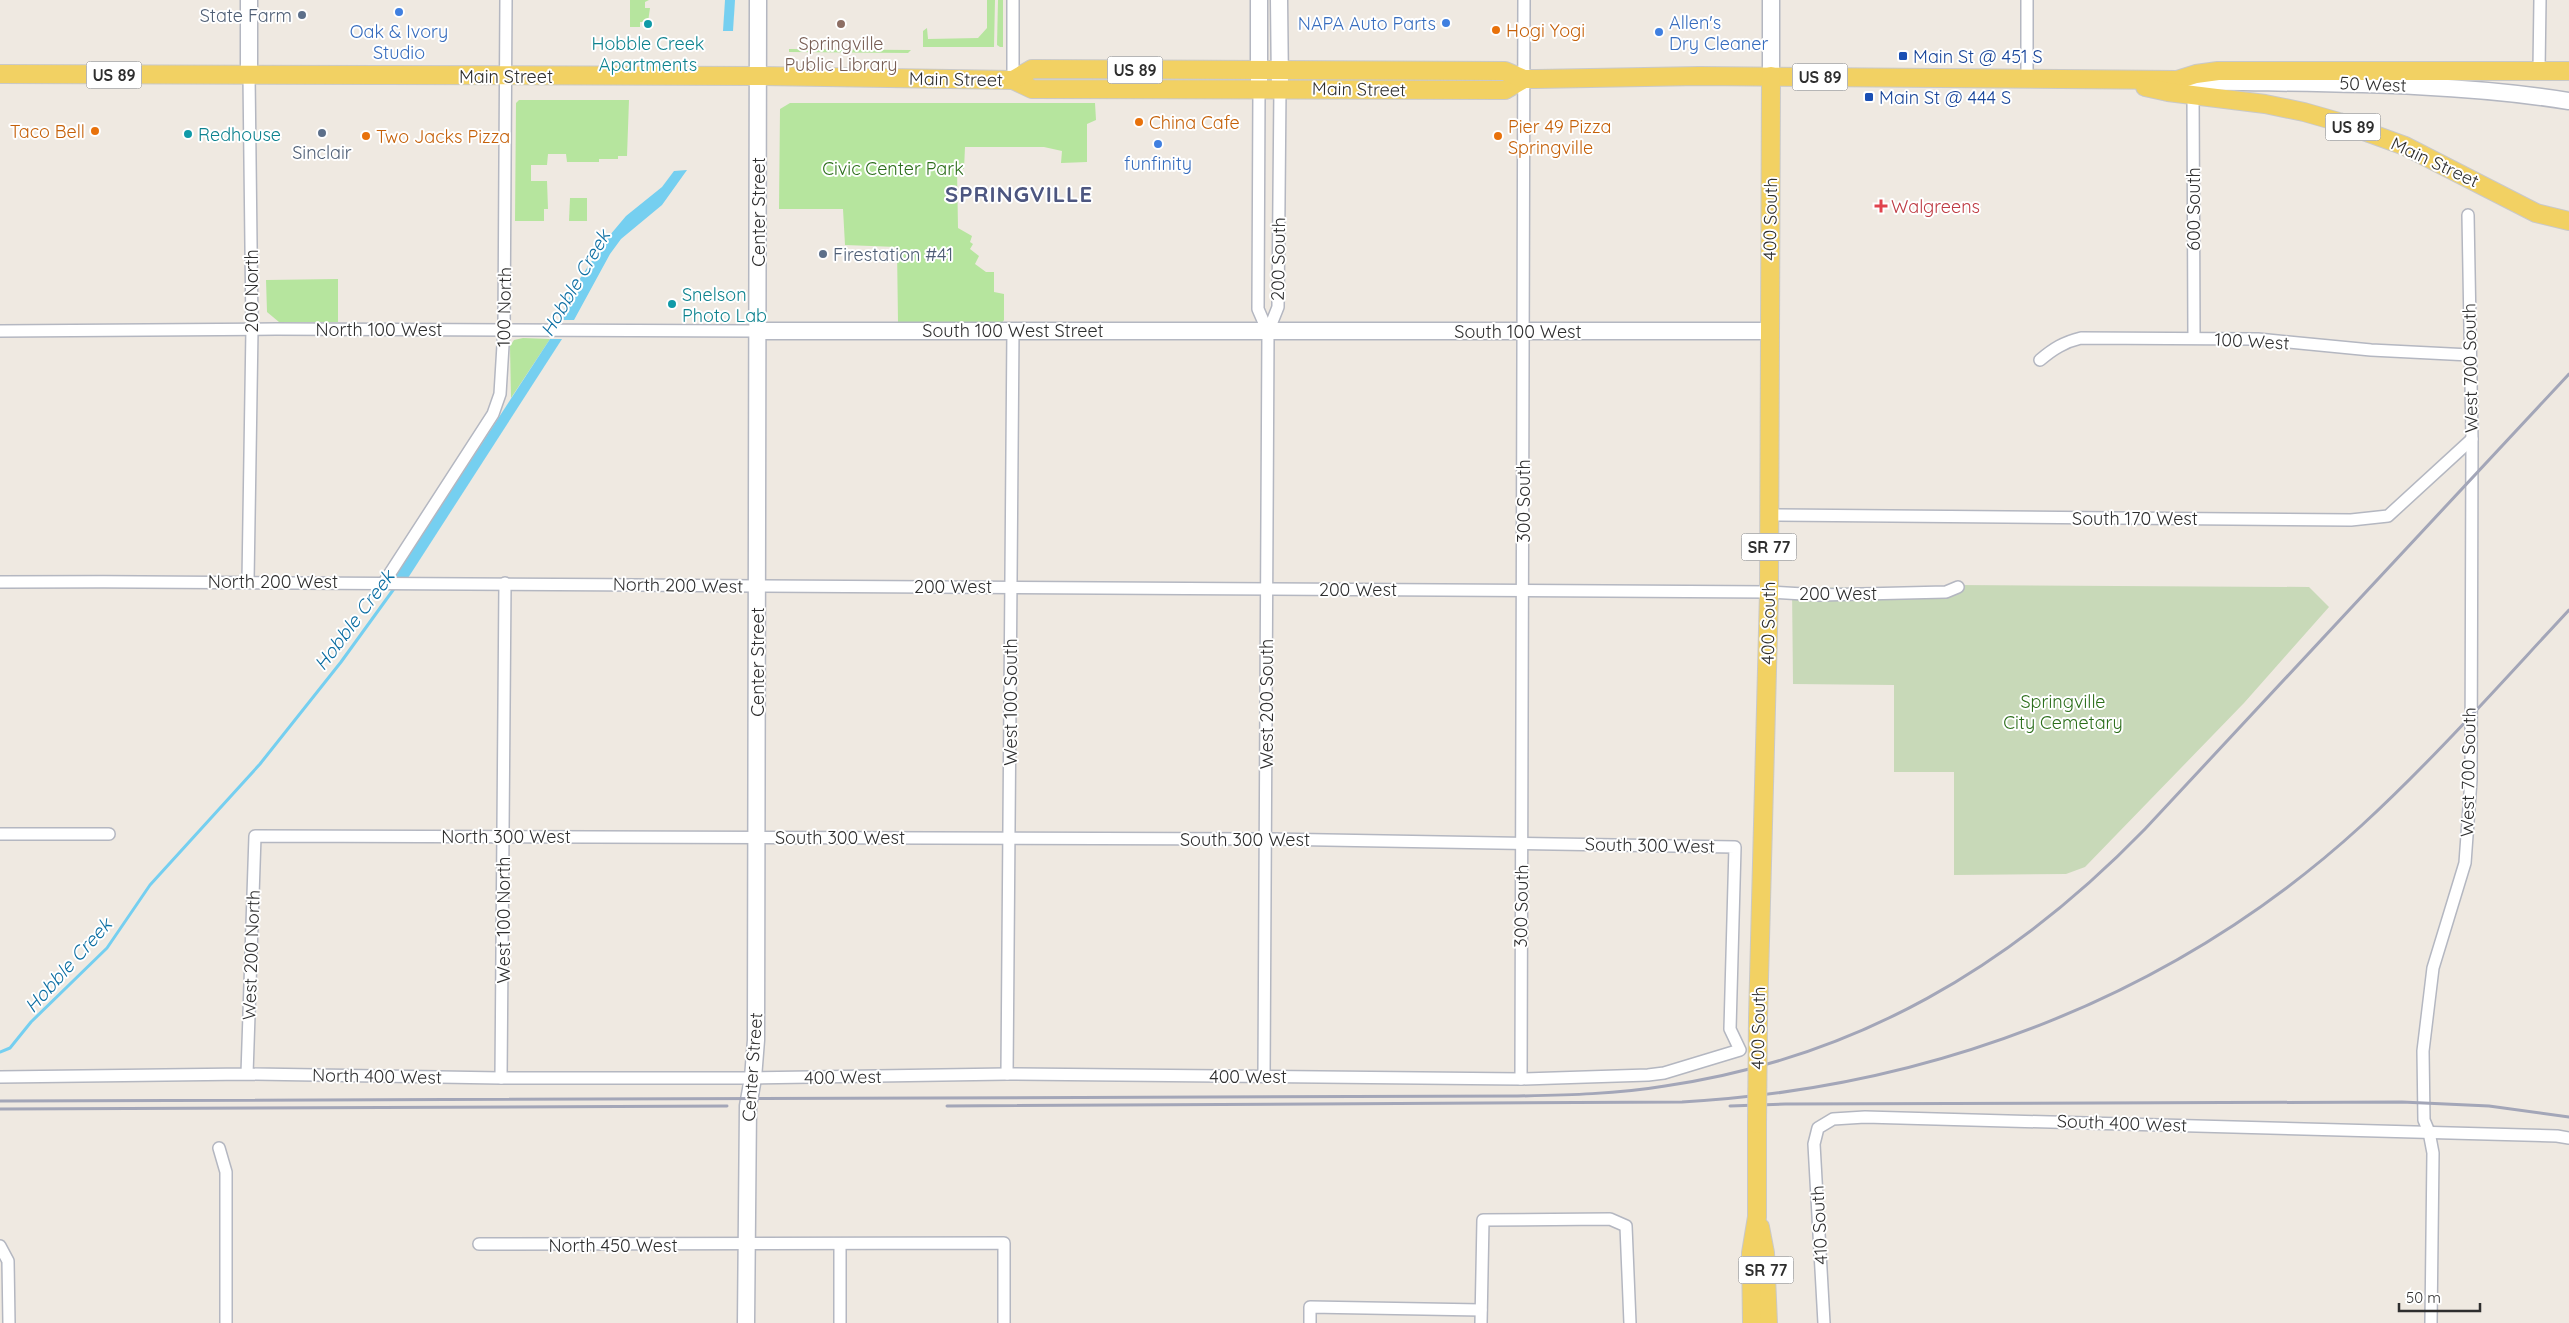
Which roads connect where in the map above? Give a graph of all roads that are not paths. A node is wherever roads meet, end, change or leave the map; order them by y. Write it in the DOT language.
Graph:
graph roads {
  1 [pos="249,0"];
  2 [pos="506,0"];
  3 [pos="758,0"];
  4 [pos="1013,0"];
  5 [pos="1259,0"];
  6 [pos="1279,0"];
  7 [pos="1524,0"];
  8 [pos="1771,0"];
  9 [pos="2027,0"];
  10 [pos="2540,0"];
  11 [pos="1259,70"];
  12 [pos="1280,70"];
  13 [pos="2539,70"];
  14 [pos="2569,71"];
  15 [pos="0,74"];
  16 [pos="249,75"];
  17 [pos="505,76"];
  18 [pos="758,76"];
  19 [pos="1771,76"];
  20 [pos="1524,79"];
  21 [pos="2027,79"];
  22 [pos="1013,80"];
  23 [pos="2188,86"];
  24 [pos="1259,88"];
  25 [pos="1280,88"];
  26 [pos="2569,101"];
  27 [pos="2468,215"];
  28 [pos="2569,221"];
  29 [pos="252,329"];
  30 [pos="504,329"];
  31 [pos="1013,329"];
  32 [pos="1523,330"];
  33 [pos="0,331"];
  34 [pos="758,331"];
  35 [pos="1769,331"];
  36 [pos="1268,332"];
  37 [pos="2194,338"];
  38 [pos="2470,355"];
  39 [pos="2040,360"];
  40 [pos="2472,439"];
  41 [pos="1768,515"];
  42 [pos="248,581"];
  43 [pos="0,582"];
  44 [pos="385,582"];
  45 [pos="505,583"];
  46 [pos="757,586"];
  47 [pos="1010,586"];
  48 [pos="1958,587"];
  49 [pos="1266,588"];
  50 [pos="1524,590"];
  51 [pos="1769,592"];
  52 [pos="0,834"];
  53 [pos="109,834"];
  54 [pos="255,836"];
  55 [pos="503,836"];
  56 [pos="756,837"];
  57 [pos="1009,838"];
  58 [pos="1265,839"];
  59 [pos="1522,842"];
  60 [pos="1735,847"];
  61 [pos="1740,1050"];
  62 [pos="247,1074"];
  63 [pos="1008,1074"];
  64 [pos="1264,1076"];
  65 [pos="0,1077"];
  66 [pos="501,1078"];
  67 [pos="753,1078"];
  68 [pos="1521,1079"];
  69 [pos="1818,1128"];
  70 [pos="2429,1132"];
  71 [pos="2569,1138"];
  72 [pos="219,1148"];
  73 [pos="1757,1217"];
  74 [pos="480,1244"];
  75 [pos="840,1244"];
  76 [pos="746,1245"];
  77 [pos="0,1246"];
  78 [pos="1482,1310"];
  79 [pos="9,1323"];
  80 [pos="226,1323"];
  81 [pos="746,1323"];
  82 [pos="840,1323"];
  83 [pos="1004,1323"];
  84 [pos="1310,1323"];
  85 [pos="1481,1323"];
  86 [pos="1630,1323"];
  87 [pos="1752,1323"];
  88 [pos="1768,1323"];
  89 [pos="1824,1323"];
  90 [pos="2431,1323"];
  1 -- 16 [label="street, 200 North"];
  2 -- 17 [label="street, 100 North"];
  3 -- 18 [label="street, Center Street"];
  4 -- 22 [label="street"];
  5 -- 11 [label="street, 200 South"];
  6 -- 12 [label="street, 200 South"];
  7 -- 20 [label="street, 300 South"];
  8 -- 19 [label="street, 400 South"];
  9 -- 21 [label="street"];
  10 -- 13 [label="street"];
  11 -- 12 [label="main road, Main Street / US 89"];
  11 -- 22 [label="main road, Main Street / US 89"];
  11 -- 24 [label="street, 200 South"];
  12 -- 20 [label="main road, Main Street / US 89"];
  12 -- 25 [label="street, 200 South"];
  13 -- 14 [label="main road, Main Street / US 89"];
  13 -- 23 [label="main road, Main Street / US 89"];
  15 -- 16 [label="main road, Main Street / US 89"];
  16 -- 17 [label="main road, Main Street / US 89"];
  16 -- 29 [label="street, 200 North"];
  17 -- 18 [label="main road, Main Street / US 89"];
  17 -- 30 [label="street, 100 North"];
  18 -- 22 [label="main road, Main Street / US 89"];
  18 -- 34 [label="street, Center Street"];
  19 -- 20 [label="main road, Main Street / US 89"];
  19 -- 21 [label="main road, Main Street / US 89"];
  19 -- 35 [label="main road, 400 South / SR 77"];
  20 -- 25 [label="main road, Main Street / US 89"];
  20 -- 32 [label="street, 300 South"];
  21 -- 23 [label="main road, Main Street / US 89"];
  22 -- 24 [label="main road, Main Street / US 89"];
  23 -- 26 [label="street, 50 West"];
  23 -- 28 [label="main road, Main Street / US 89"];
  23 -- 37 [label="street, 600 South"];
  24 -- 25 [label="main road, Main Street / US 89"];
  24 -- 36 [label="street, 200 South"];
  25 -- 36 [label="street, 200 South"];
  27 -- 38 [label="street, West 700 South"];
  29 -- 30 [label="street, North 100 West"];
  29 -- 33 [label="street, North 100 West"];
  29 -- 42 [label="street, 200 North"];
  30 -- 34 [label="street, North 100 West"];
  30 -- 44 [label="street, 100 North"];
  31 -- 34 [label="street, South 100 West Street"];
  31 -- 36 [label="street, South 100 West Street"];
  31 -- 47 [label="street, West 100 South"];
  32 -- 35 [label="street, South 100 West"];
  32 -- 36 [label="street, South 100 West"];
  32 -- 50 [label="street, 300 South"];
  34 -- 46 [label="street, Center Street"];
  35 -- 41 [label="main road, 400 South / SR 77"];
  36 -- 49 [label="street, West 200 South"];
  37 -- 38 [label="street, 100 West"];
  37 -- 39 [label="street, 100 West"];
  38 -- 40 [label="street, West 700 South"];
  40 -- 41 [label="street, South 170 West"];
  40 -- 70 [label="street, West 700 South"];
  41 -- 51 [label="main road, 400 South / SR 77"];
  42 -- 43 [label="street, North 200 West"];
  42 -- 44 [label="street, North 200 West"];
  44 -- 45 [label="street, North 200 West"];
  45 -- 46 [label="street, North 200 West"];
  45 -- 55 [label="street, West 100 North"];
  46 -- 47 [label="street, 200 West"];
  46 -- 56 [label="street, Center Street"];
  47 -- 49 [label="street, 200 West"];
  47 -- 57 [label="street, West 100 South"];
  48 -- 51 [label="street, 200 West"];
  49 -- 50 [label="street, 200 West"];
  49 -- 58 [label="street, West 200 South"];
  50 -- 51 [label="street, 200 West"];
  50 -- 59 [label="street, 300 South"];
  51 -- 73 [label="main road, 400 South / SR 77, bridge"];
  52 -- 53 [label="street"];
  54 -- 55 [label="street, North 300 West"];
  54 -- 62 [label="street, West 200 North"];
  55 -- 56 [label="street, North 300 West"];
  55 -- 66 [label="street, West 100 North"];
  56 -- 57 [label="street, South 300 West"];
  56 -- 67 [label="street, Center Street"];
  57 -- 58 [label="street, South 300 West"];
  57 -- 63 [label="street, West 100 South"];
  58 -- 59 [label="street, South 300 West"];
  58 -- 64 [label="street, West 200 South"];
  59 -- 60 [label="street, South 300 West"];
  59 -- 68 [label="street, 300 South"];
  60 -- 61 [label="street, 400 South"];
  61 -- 68 [label="street, 400 West"];
  62 -- 65 [label="street, North 400 West"];
  62 -- 66 [label="street, North 400 West"];
  63 -- 64 [label="street, 400 West"];
  63 -- 67 [label="street, 400 West"];
  64 -- 68 [label="street, 400 West"];
  66 -- 67 [label="street, North 400 West"];
  67 -- 76 [label="street, Center Street"];
  69 -- 70 [label="street, South 400 West"];
  69 -- 89 [label="street, 410 South"];
  70 -- 71 [label="street, South 400 West"];
  70 -- 90 [label="street, West 700 South"];
  72 -- 80 [label="street"];
  73 -- 87 [label="main road, 400 South / SR 77"];
  73 -- 88 [label="main road, 400 South / SR 77"];
  74 -- 76 [label="street, North 450 West"];
  75 -- 76 [label="street, North 450 West"];
  75 -- 82 [label="street"];
  75 -- 83 [label="street, North 450 West"];
  76 -- 81 [label="street, Center Street"];
  77 -- 79 [label="street"];
  78 -- 84 [label="street"];
  78 -- 85 [label="street"];
  78 -- 86 [label="street"];
}
